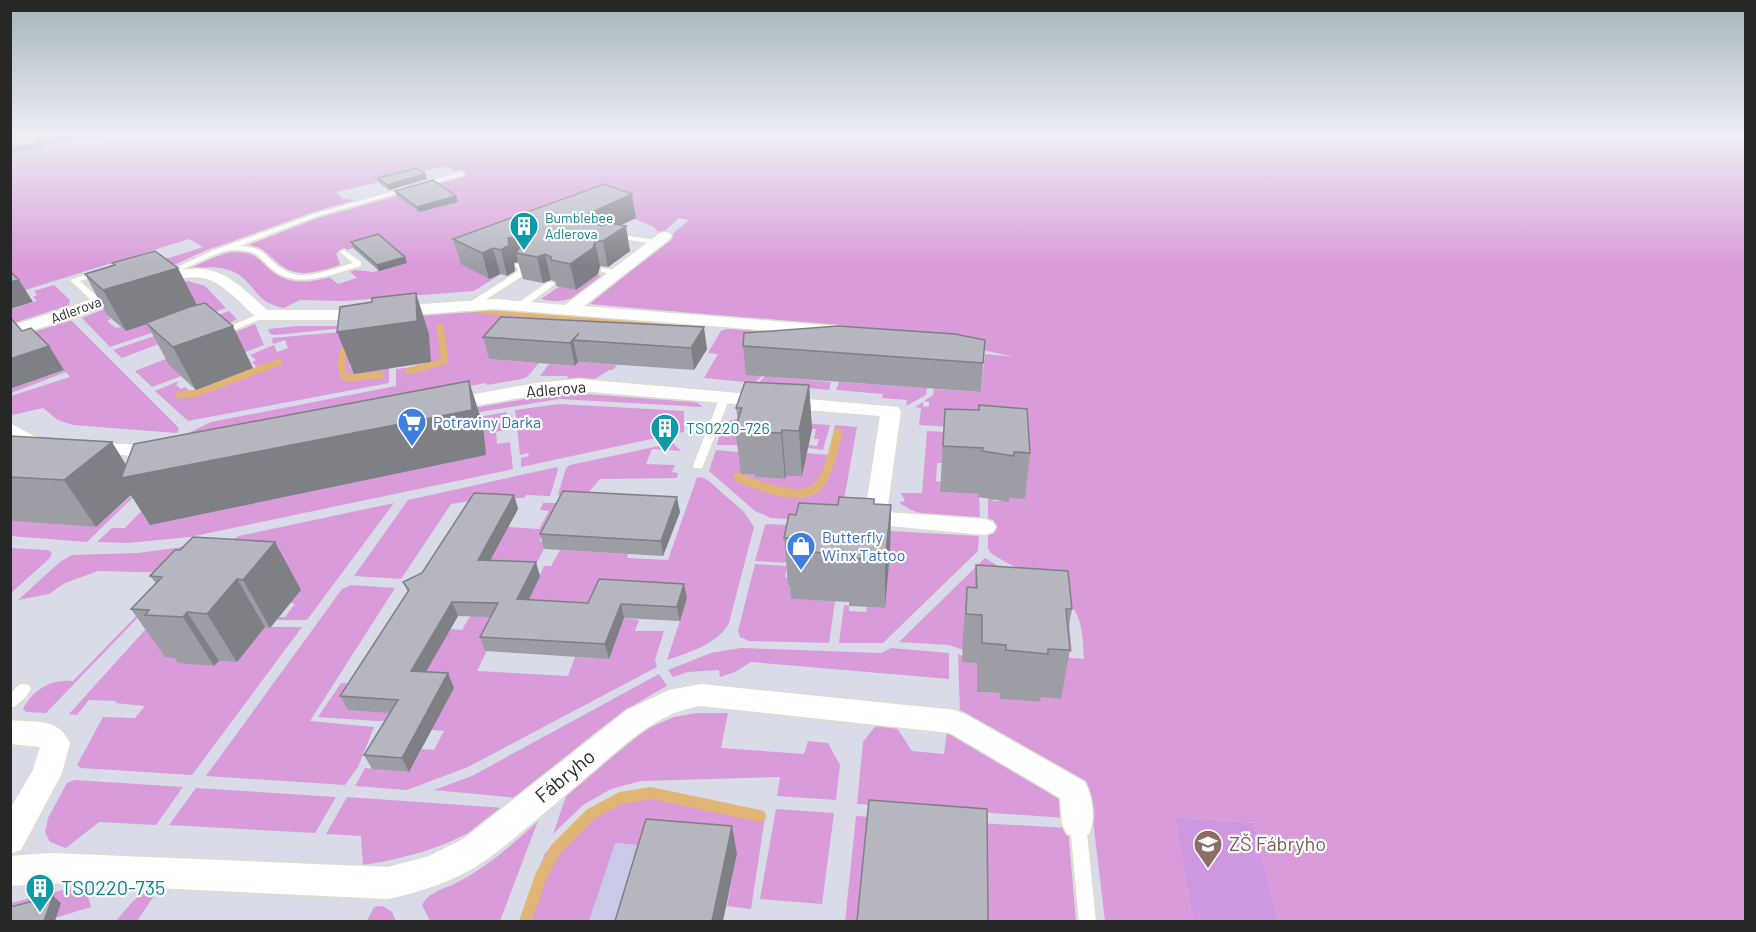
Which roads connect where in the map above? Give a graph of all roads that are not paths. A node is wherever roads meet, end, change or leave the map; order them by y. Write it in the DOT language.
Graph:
graph roads {
  1 [pos="437,180"];
  2 [pos="661,239"];
  3 [pos="607,247"];
  4 [pos="217,252"];
  5 [pos="344,252"];
  6 [pos="519,266"];
  7 [pos="107,270"];
  8 [pos="157,279"];
  9 [pos="551,284"];
  10 [pos="526,301"];
  11 [pos="98,302"];
  12 [pos="473,304"];
  13 [pos="570,309"];
  14 [pos="263,315"];
  15 [pos="224,331"];
  16 [pos="10,332"];
  17 [pos="852,333"];
  18 [pos="725,397"];
  19 [pos="428,408"];
  20 [pos="10,429"];
  21 [pos="181,452"];
  22 [pos="698,466"];
  23 [pos="985,526"];
  24 [pos="24,689"];
  25 [pos="10,703"];
  26 [pos="10,732"];
  27 [pos="1078,824"];
  28 [pos="10,840"];
  29 [pos="10,871"];
  30 [pos="1088,921"];
  1 -- 4 [label="lane"];
  2 -- 3 [label="lane"];
  2 -- 13 [label="street"];
  4 -- 5 [label="lane"];
  4 -- 8 [label="lane"];
  6 -- 12 [label="lane"];
  7 -- 11 [label="lane"];
  8 -- 11 [label="street, Adlerova"];
  8 -- 14 [label="street, Adlerova"];
  9 -- 10 [label="lane"];
  10 -- 12 [label="street"];
  10 -- 13 [label="street"];
  11 -- 16 [label="street, Adlerova"];
  12 -- 14 [label="street"];
  13 -- 17 [label="street"];
  14 -- 15 [label="lane"];
  18 -- 19 [label="street, Adlerova"];
  18 -- 22 [label="lane"];
  18 -- 23 [label="street, Adlerova"];
  20 -- 21 [label="street"];
  24 -- 25 [label="lane"];
  26 -- 28 [label="street"];
  27 -- 29 [label="street, Fábryho"];
  27 -- 30 [label="lane"];
}
